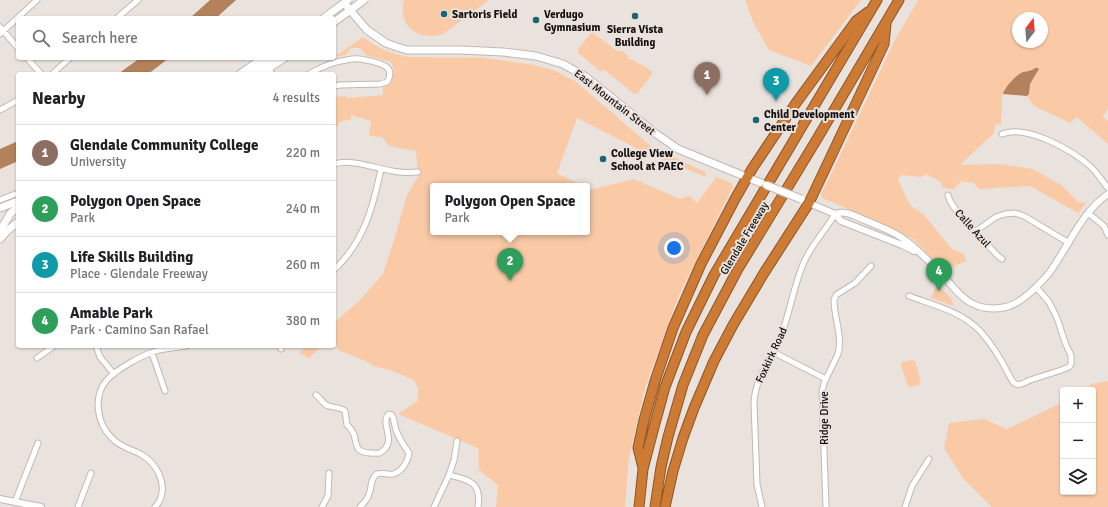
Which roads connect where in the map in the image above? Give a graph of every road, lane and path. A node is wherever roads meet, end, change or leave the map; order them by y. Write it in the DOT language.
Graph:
graph roads {
  1 [pos="37,0"];
  2 [pos="138,0"];
  3 [pos="364,0"];
  4 [pos="877,0"];
  5 [pos="899,0"];
  6 [pos="344,1"];
  7 [pos="871,10"];
  8 [pos="350,11"];
  9 [pos="18,16"];
  10 [pos="119,16"];
  11 [pos="326,16"];
  12 [pos="16,18"];
  13 [pos="886,20"];
  14 [pos="336,21"];
  15 [pos="1,31"];
  16 [pos="16,46"];
  17 [pos="29,60"];
  18 [pos="68,60"];
  19 [pos="280,60"];
  20 [pos="268,66"];
  21 [pos="39,72"];
  22 [pos="54,72"];
  23 [pos="247,72"];
  24 [pos="252,72"];
  25 [pos="313,72"];
  26 [pos="336,86"];
  27 [pos="16,101"];
  28 [pos="0,110"];
  29 [pos="1002,134"];
  30 [pos="336,163"];
  31 [pos="381,169"];
  32 [pos="418,172"];
  33 [pos="751,179"];
  34 [pos="1108,188"];
  35 [pos="16,194"];
  36 [pos="1108,194"];
  37 [pos="948,195"];
  38 [pos="0,200"];
  39 [pos="805,201"];
  40 [pos="16,202"];
  41 [pos="0,208"];
  42 [pos="16,209"];
  43 [pos="16,212"];
  44 [pos="1088,213"];
  45 [pos="10,214"];
  46 [pos="836,214"];
  47 [pos="0,218"];
  48 [pos="16,224"];
  49 [pos="0,231"];
  50 [pos="976,232"];
  51 [pos="1108,235"];
  52 [pos="0,239"];
  53 [pos="1069,243"];
  54 [pos="1002,259"];
  55 [pos="871,266"];
  56 [pos="336,268"];
  57 [pos="1036,287"];
  58 [pos="908,296"];
  59 [pos="51,348"];
  60 [pos="97,348"];
  61 [pos="174,348"];
  62 [pos="774,352"];
  63 [pos="152,353"];
  64 [pos="37,358"];
  65 [pos="114,374"];
  66 [pos="826,379"];
  67 [pos="165,391"];
  68 [pos="316,395"];
  69 [pos="457,441"];
  70 [pos="38,443"];
  71 [pos="929,459"];
  72 [pos="643,469"];
  73 [pos="91,473"];
  74 [pos="329,473"];
  75 [pos="449,475"];
  76 [pos="0,499"];
  77 [pos="15,502"];
  78 [pos="24,505"];
  79 [pos="41,507"];
  80 [pos="78,507"];
  81 [pos="155,507"];
  82 [pos="322,507"];
  83 [pos="360,507"];
  84 [pos="434,507"];
  85 [pos="478,507"];
  86 [pos="639,507"];
  87 [pos="655,507"];
  88 [pos="665,507"];
  89 [pos="762,507"];
  90 [pos="826,507"];
  91 [pos="905,507"];
  1 -- 9 [label="street"];
  2 -- 10 [label="street"];
  3 -- 8 [label="main road"];
  4 -- 7 [label="highway, Glendale Freeway"];
  5 -- 13 [label="highway, Glendale Freeway"];
  6 -- 8 [label="main road, East Mountain Street"];
  6 -- 11 [label="main road"];
  7 -- 33 [label="highway"];
  7 -- 72 [label="highway, Glendale Freeway"];
  8 -- 14 [label="main road"];
  8 -- 33 [label="main road, East Mountain Street"];
  12 -- 15 [label="street"];
  13 -- 39 [label="highway"];
  13 -- 87 [label="highway, Glendale Freeway"];
  15 -- 16 [label="street"];
  17 -- 21 [label="street"];
  18 -- 22 [label="street"];
  19 -- 20 [label="main road"];
  20 -- 23 [label="main road"];
  20 -- 24 [label="main road"];
  25 -- 26 [label="street"];
  27 -- 28 [label="street"];
  29 -- 34 [label="street"];
  30 -- 31 [label="street"];
  31 -- 32 [label="street"];
  31 -- 56 [label="street"];
  33 -- 39 [label="main road, East Mountain Street, bridge"];
  33 -- 72 [label="highway"];
  35 -- 38 [label="street"];
  36 -- 44 [label="street"];
  37 -- 50 [label="street, Calle Azul"];
  39 -- 46 [label="street"];
  39 -- 88 [label="highway"];
  40 -- 41 [label="main road"];
  42 -- 45 [label="main road"];
  43 -- 45 [label="main road"];
  44 -- 51 [label="street"];
  44 -- 53 [label="street"];
  45 -- 47 [label="main road"];
  45 -- 49 [label="main road"];
  46 -- 57 [label="street"];
  46 -- 62 [label="street, Foxkirk Road"];
  48 -- 52 [label="main road"];
  50 -- 53 [label="street"];
  50 -- 54 [label="street, Calle Azul"];
  53 -- 57 [label="street"];
  55 -- 66 [label="street, Ridge Drive"];
  57 -- 58 [label="street"];
  59 -- 64 [label="street"];
  60 -- 65 [label="street"];
  61 -- 63 [label="street"];
  62 -- 66 [label="street"];
  62 -- 89 [label="street, Foxkirk Road"];
  63 -- 65 [label="street"];
  63 -- 67 [label="street"];
  65 -- 81 [label="street"];
  66 -- 90 [label="street, Ridge Drive"];
  68 -- 83 [label="street"];
  69 -- 75 [label="street"];
  70 -- 77 [label="street"];
  71 -- 91 [label="street"];
  72 -- 86 [label="highway, Glendale Freeway"];
  73 -- 80 [label="street"];
  74 -- 82 [label="street"];
  75 -- 84 [label="street"];
  75 -- 85 [label="street"];
  76 -- 77 [label="street"];
  77 -- 78 [label="street"];
  78 -- 79 [label="street"];
}
